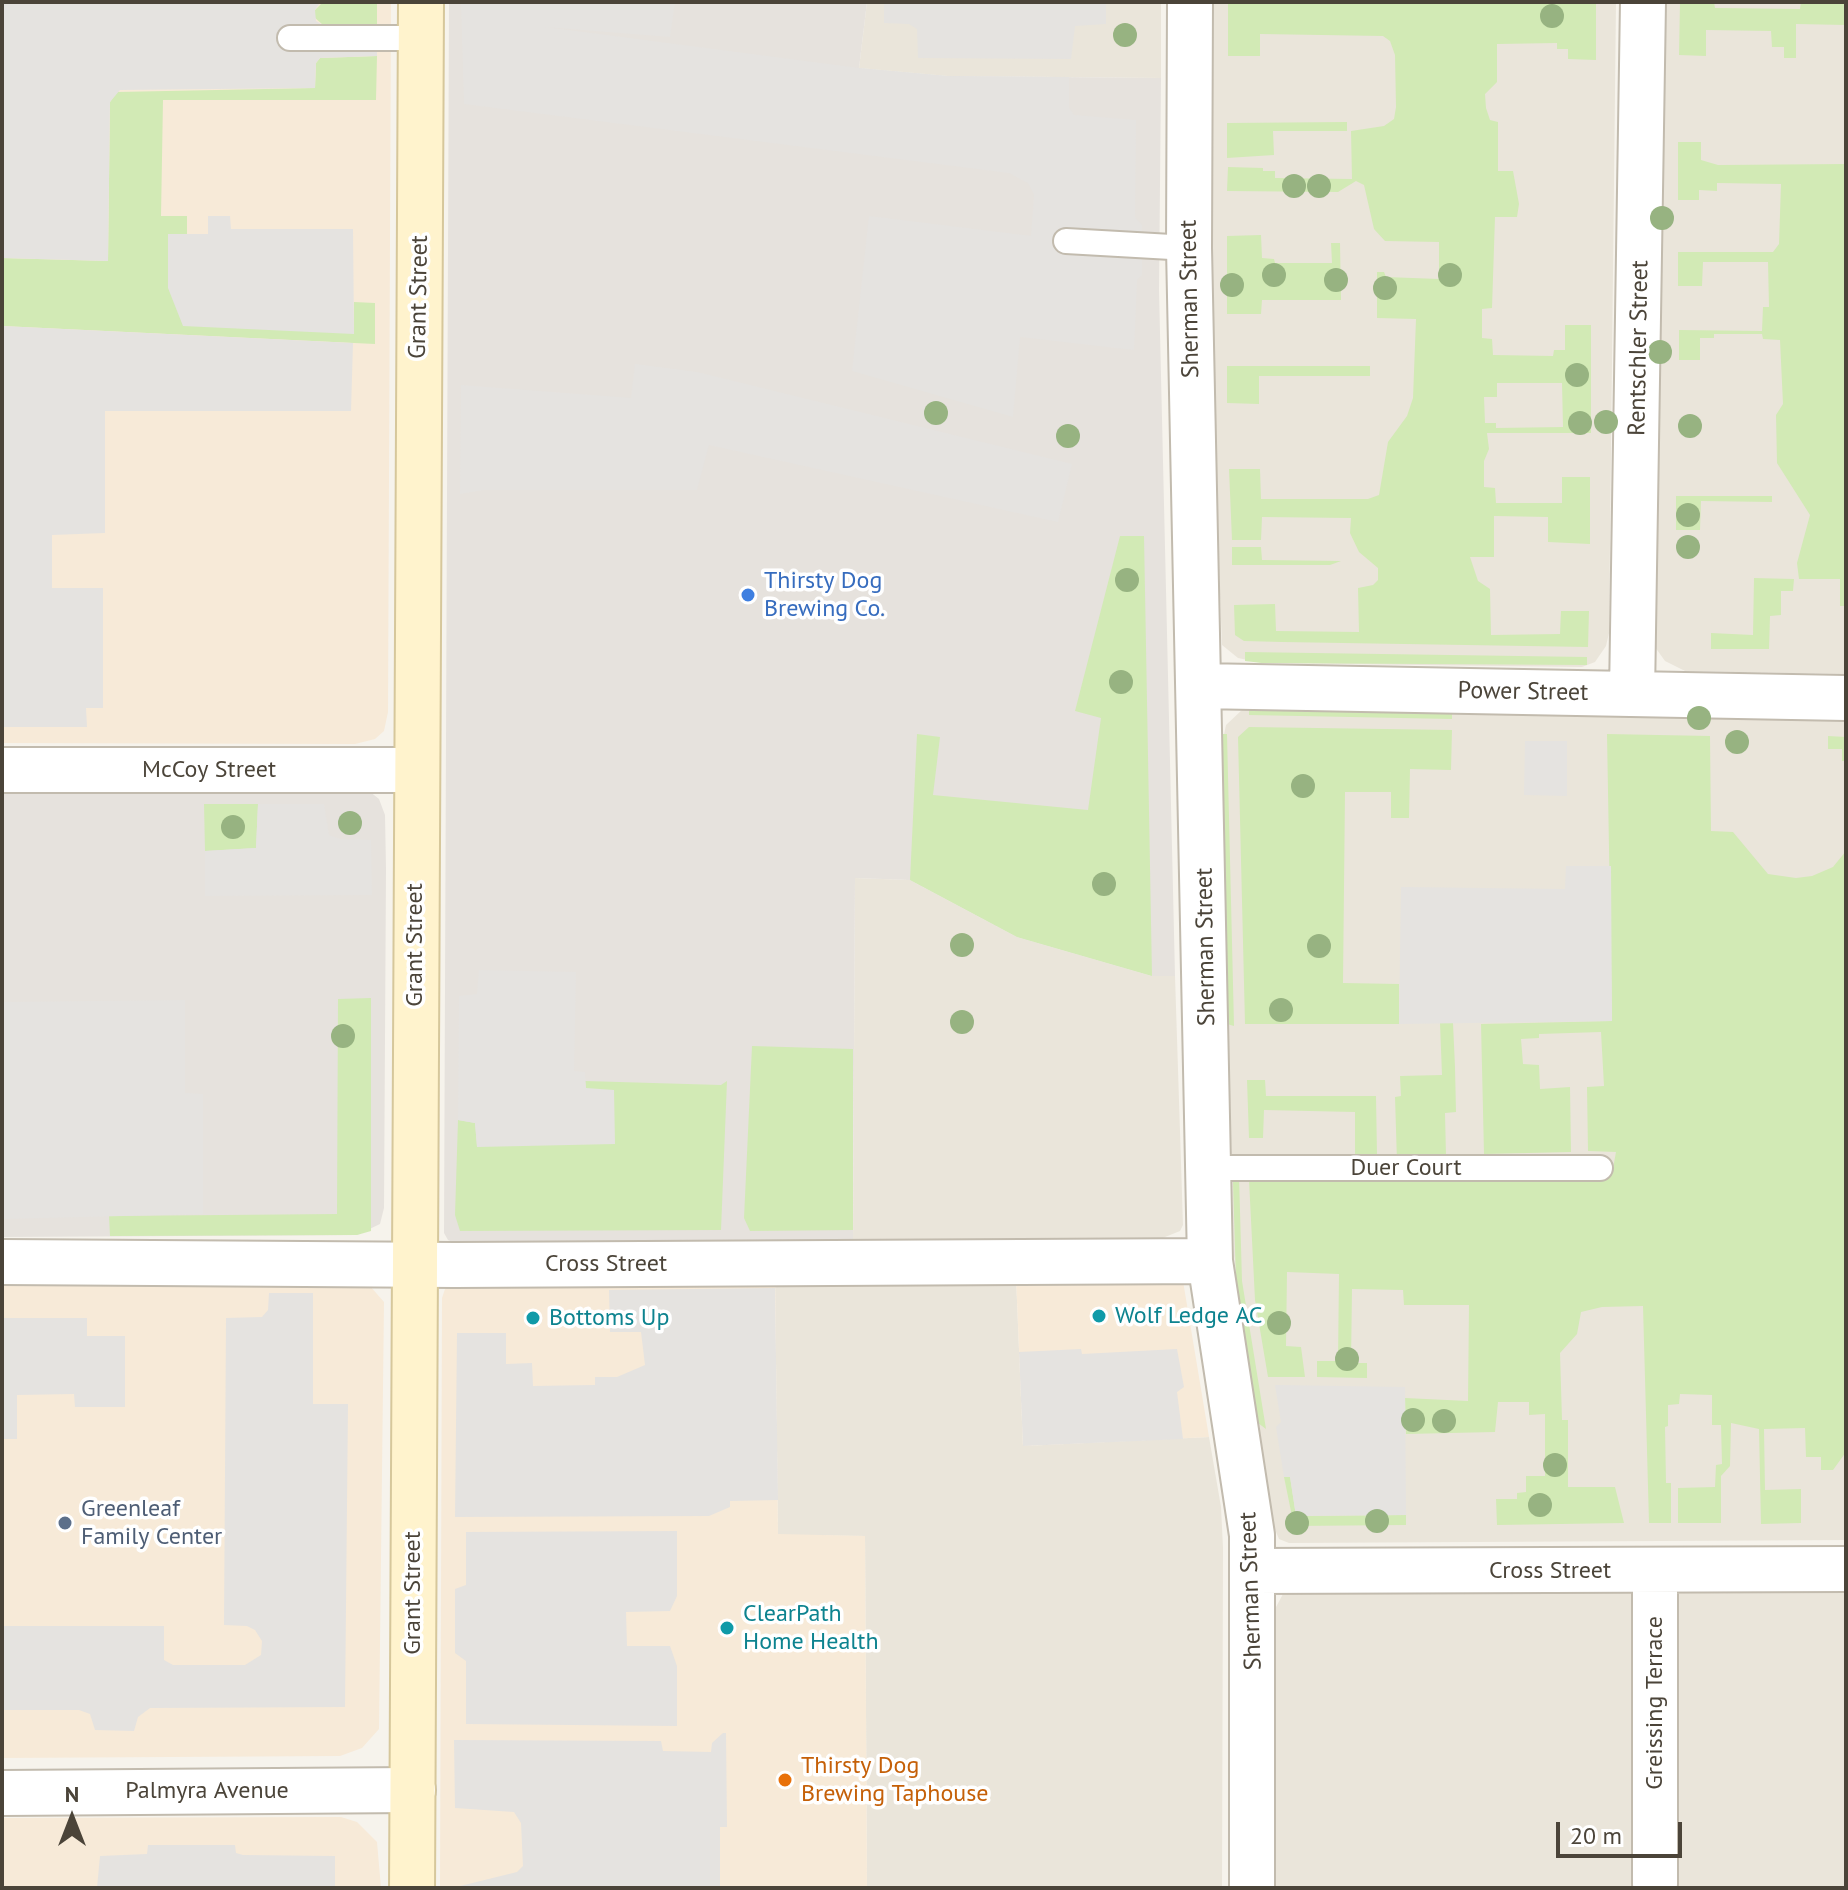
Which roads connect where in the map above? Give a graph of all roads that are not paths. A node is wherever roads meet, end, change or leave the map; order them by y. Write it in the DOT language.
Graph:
graph roads {
  1 [pos="1190,2"];
  2 [pos="1643,2"];
  3 [pos="421,20"];
  4 [pos="290,38"];
  5 [pos="1066,241"];
  6 [pos="1189,248"];
  7 [pos="1200,686"];
  8 [pos="1632,694"];
  9 [pos="1846,698"];
  10 [pos="2,770"];
  11 [pos="415,770"];
  12 [pos="1211,1168"];
  13 [pos="1600,1168"];
  14 [pos="1210,1261"];
  15 [pos="2,1262"];
  16 [pos="413,1265"];
  17 [pos="1846,1569"];
  18 [pos="1655,1570"];
  19 [pos="1253,1571"];
  20 [pos="413,1790"];
  21 [pos="2,1793"];
  22 [pos="1655,1884"];
  23 [pos="412,1888"];
  24 [pos="1252,1888"];
  1 -- 6 [label="street, Sherman Street"];
  2 -- 8 [label="street, Rentschler Street"];
  3 -- 4 [label="lane"];
  3 -- 11 [label="main road, Grant Street"];
  5 -- 6 [label="lane"];
  6 -- 7 [label="street, Sherman Street"];
  7 -- 8 [label="street, Power Street"];
  7 -- 12 [label="street, Sherman Street"];
  8 -- 9 [label="street, Power Street"];
  10 -- 11 [label="street, McCoy Street"];
  11 -- 16 [label="main road, Grant Street"];
  12 -- 13 [label="lane, Duer Court"];
  12 -- 14 [label="street, Sherman Street"];
  14 -- 16 [label="street, Cross Street"];
  14 -- 19 [label="street, Sherman Street"];
  15 -- 16 [label="street, Cross Street"];
  16 -- 20 [label="main road, Grant Street"];
  17 -- 18 [label="street, Cross Street"];
  18 -- 19 [label="street, Cross Street"];
  18 -- 22 [label="street, Greissing Terrace"];
  19 -- 24 [label="street, Sherman Street"];
  20 -- 21 [label="street, Palmyra Avenue"];
  20 -- 23 [label="main road, Grant Street"];
}
